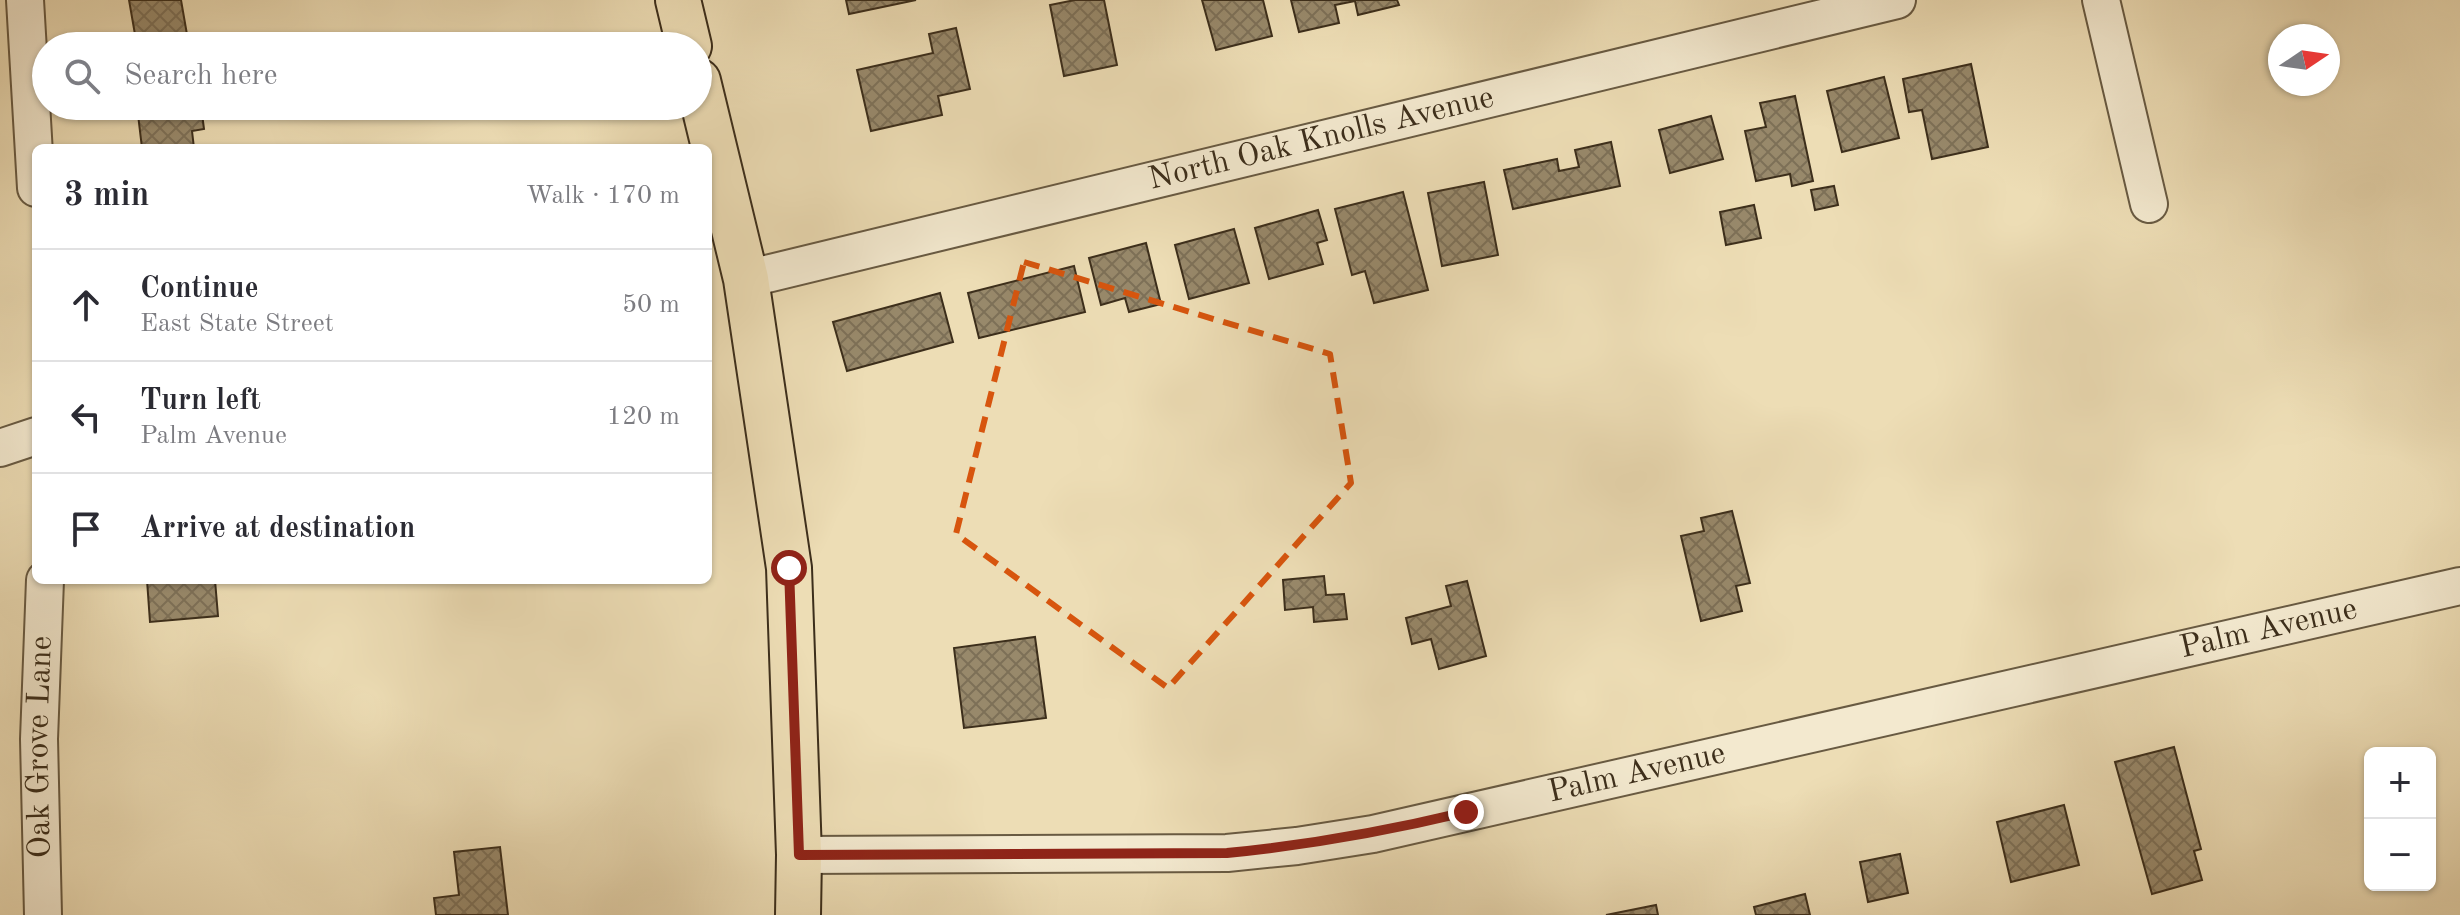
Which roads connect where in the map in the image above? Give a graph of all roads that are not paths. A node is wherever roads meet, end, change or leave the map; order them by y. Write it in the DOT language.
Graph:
graph roads {
  1 [pos="25,0"];
  2 [pos="678,0"];
  3 [pos="1897,0"];
  4 [pos="2101,0"];
  5 [pos="686,32"];
  6 [pos="32,120"];
  7 [pos="32,120"];
  8 [pos="707,120"];
  9 [pos="33,144"];
  10 [pos="2149,204"];
  11 [pos="746,279"];
  12 [pos="32,437"];
  13 [pos="0,448"];
  14 [pos="45,584"];
  15 [pos="2460,586"];
  16 [pos="799,855"];
  17 [pos="43,915"];
  18 [pos="798,915"];
  1 -- 6 [label="street"];
  2 -- 5 [label="main road"];
  3 -- 11 [label="street, North Oak Knolls Avenue"];
  4 -- 10 [label="street"];
  7 -- 9 [label="street"];
  8 -- 11 [label="main road"];
  11 -- 16 [label="main road"];
  12 -- 13 [label="street"];
  14 -- 17 [label="street, Oak Grove Lane"];
  15 -- 16 [label="street, Palm Avenue"];
  16 -- 18 [label="main road"];
}
